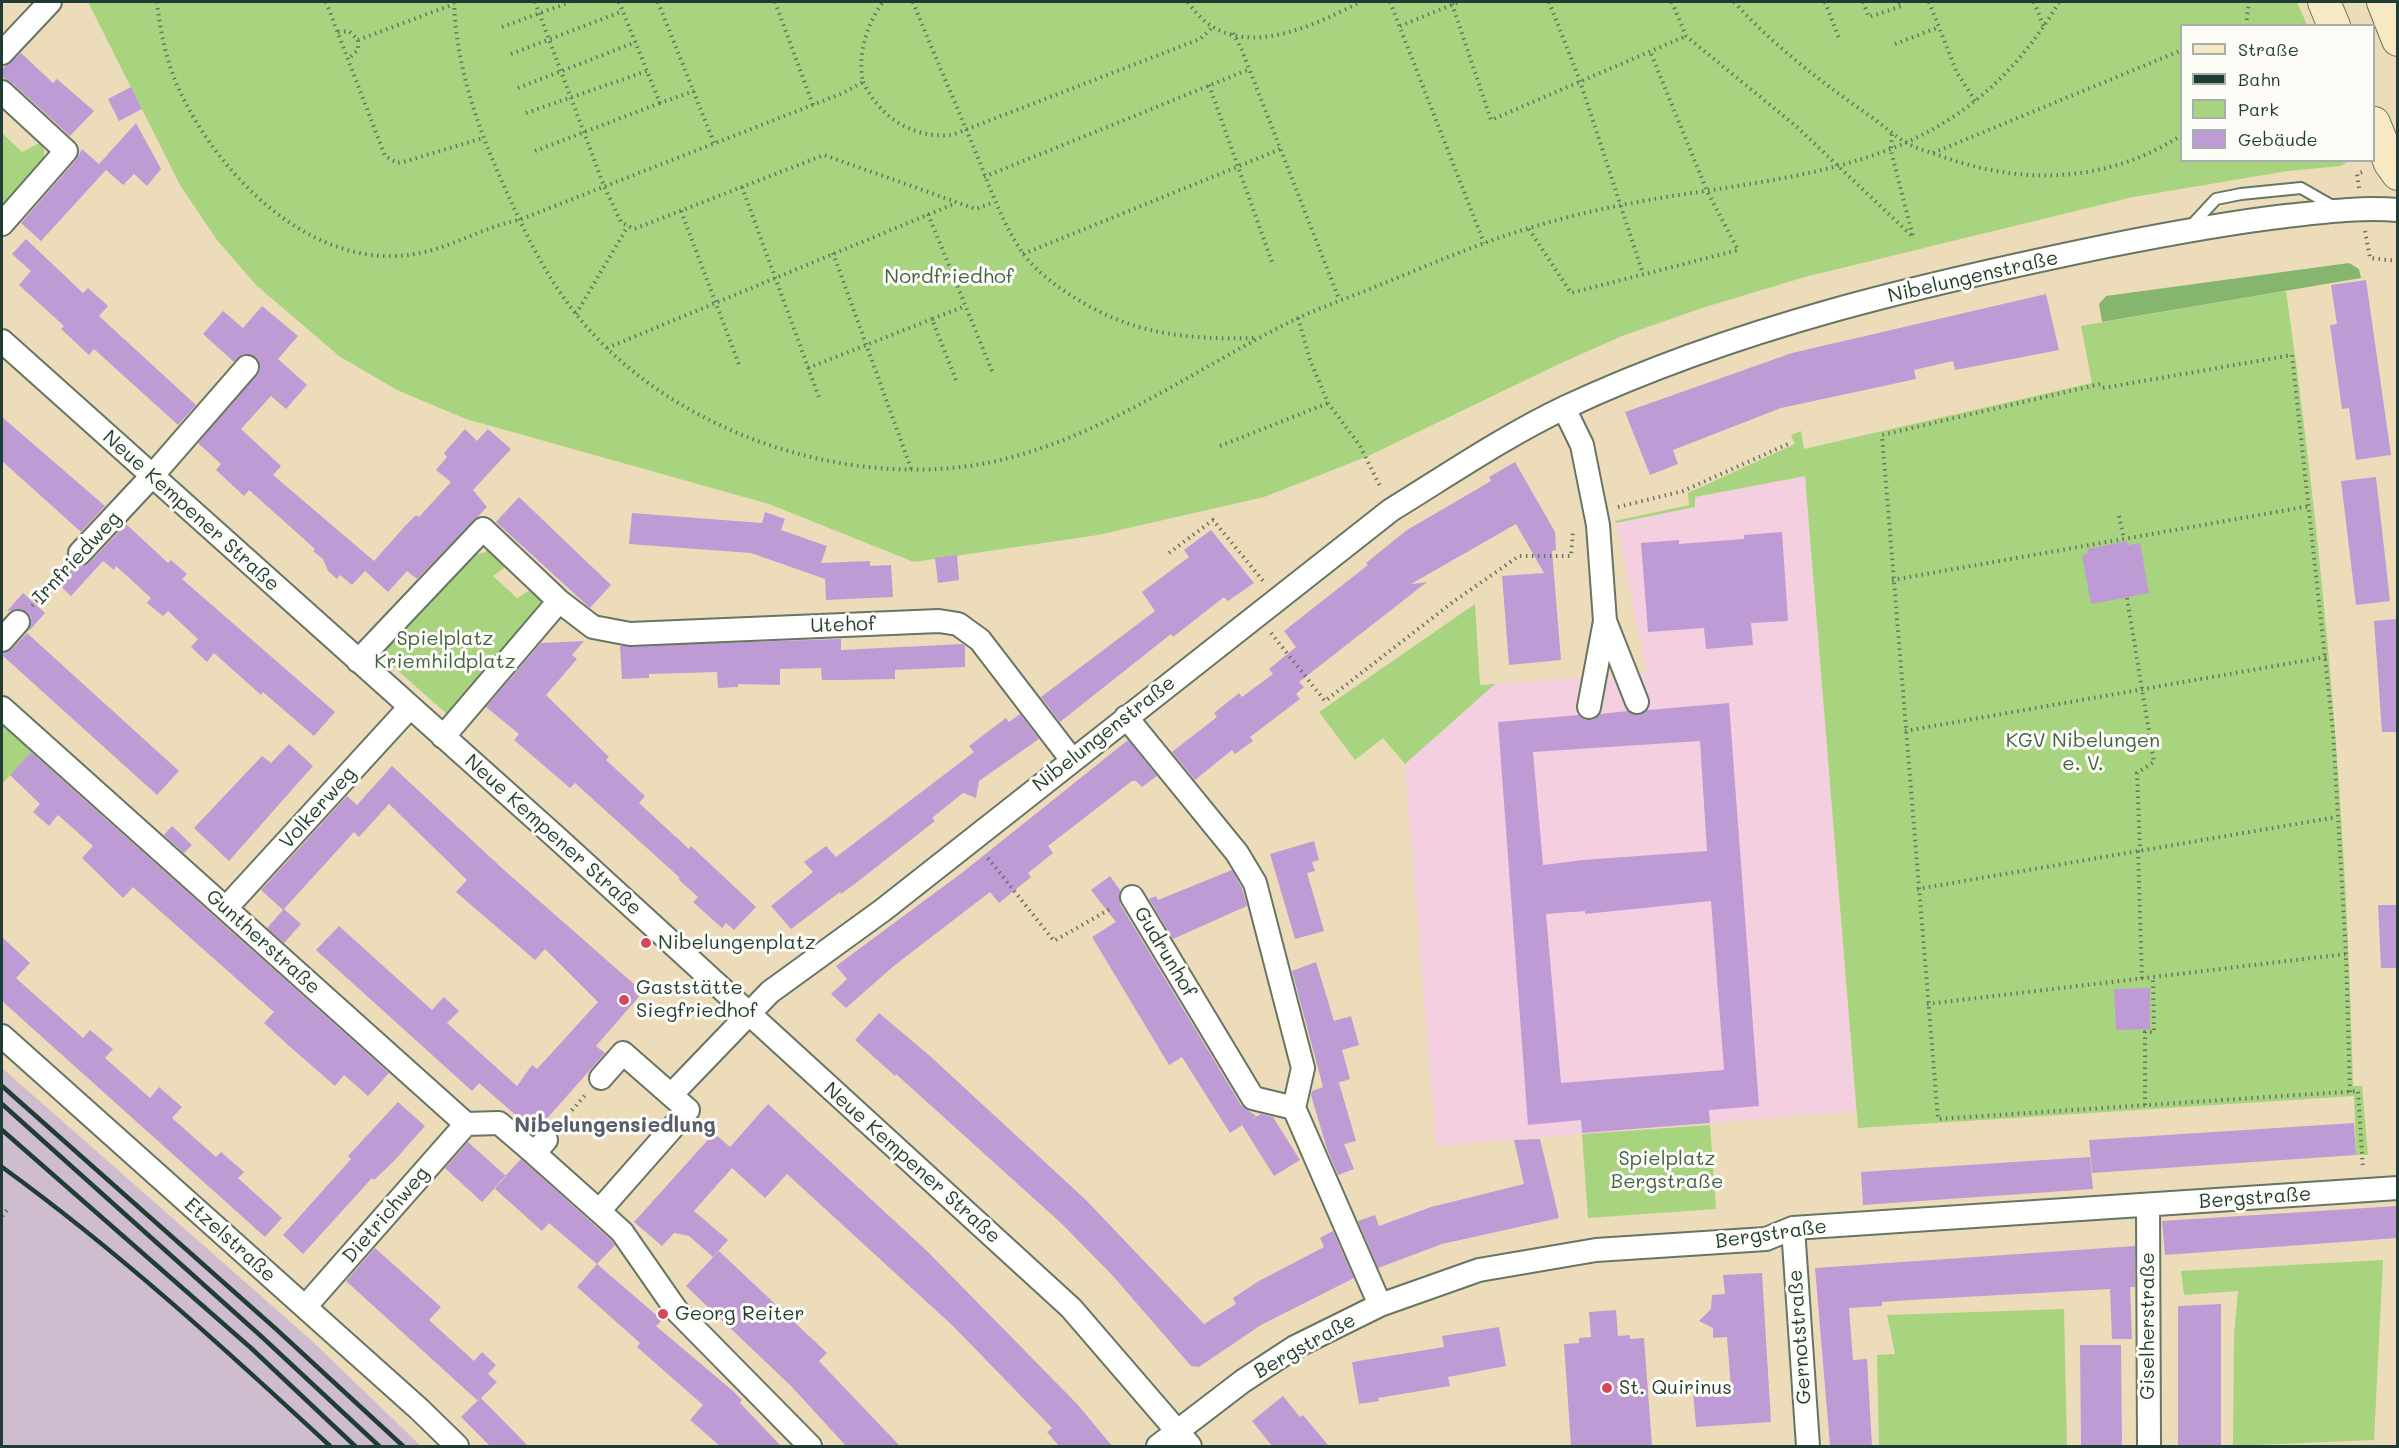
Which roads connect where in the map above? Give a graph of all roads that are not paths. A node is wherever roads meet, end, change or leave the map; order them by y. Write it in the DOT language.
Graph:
graph roads {
  1 [pos="50,2"];
  2 [pos="2324,2"];
  3 [pos="2383,2"];
  4 [pos="2333,24"];
  5 [pos="2397,40"];
  6 [pos="2,53"];
  7 [pos="2,92"];
  8 [pos="2375,128"];
  9 [pos="2397,174"];
  10 [pos="2397,210"];
  11 [pos="2,224"];
  12 [pos="2,341"];
  13 [pos="247,367"];
  14 [pos="1564,408"];
  15 [pos="152,476"];
  16 [pos="80,553"];
  17 [pos="559,601"];
  18 [pos="1605,621"];
  19 [pos="18,622"];
  20 [pos="2,640"];
  21 [pos="358,661"];
  22 [pos="1637,702"];
  23 [pos="410,707"];
  24 [pos="1589,707"];
  25 [pos="2,708"];
  26 [pos="1126,717"];
  27 [pos="443,737"];
  28 [pos="1072,759"];
  29 [pos="1132,897"];
  30 [pos="226,908"];
  31 [pos="749,1014"];
  32 [pos="2,1036"];
  33 [pos="601,1078"];
  34 [pos="671,1095"];
  35 [pos="1294,1108"];
  36 [pos="466,1124"];
  37 [pos="2397,1188"];
  38 [pos="2148,1205"];
  39 [pos="599,1211"];
  40 [pos="1793,1228"];
  41 [pos="1380,1305"];
  42 [pos="305,1307"];
  43 [pos="1183,1439"];
  44 [pos="457,1446"];
  45 [pos="810,1446"];
  46 [pos="1158,1446"];
  47 [pos="1808,1446"];
  48 [pos="2149,1446"];
  1 -- 6 [label="street"];
  2 -- 4 [label="street"];
  3 -- 5 [label="street"];
  7 -- 11 [label="street"];
  8 -- 9 [label="street"];
  10 -- 14 [label="street, Nibelungenstraße"];
  12 -- 15 [label="street, Neue Kempener Straße"];
  13 -- 15 [label="street, Irnfriedweg"];
  14 -- 18 [label="street"];
  14 -- 26 [label="street, Nibelungenstraße"];
  15 -- 16 [label="street, Irnfriedweg"];
  15 -- 21 [label="street, Neue Kempener Straße"];
  17 -- 21 [label="street, Utehof"];
  17 -- 27 [label="street"];
  17 -- 28 [label="street, Utehof"];
  18 -- 22 [label="street"];
  18 -- 24 [label="street"];
  19 -- 20 [label="street, Irnfriedweg"];
  21 -- 23 [label="street, Neue Kempener Straße"];
  23 -- 27 [label="street, Neue Kempener Straße"];
  23 -- 30 [label="street, Volkerweg"];
  25 -- 30 [label="street, Guntherstraße"];
  26 -- 28 [label="street, Nibelungenstraße"];
  26 -- 35 [label="street"];
  27 -- 31 [label="street, Neue Kempener Straße"];
  28 -- 31 [label="street, Nibelungenstraße"];
  29 -- 35 [label="street, Gudrunhof"];
  30 -- 36 [label="street, Guntherstraße"];
  31 -- 34 [label="street, Nibelungenstraße"];
  31 -- 43 [label="street, Neue Kempener Straße"];
  32 -- 42 [label="street, Etzelstraße"];
  33 -- 34 [label="street"];
  34 -- 39 [label="street"];
  35 -- 41 [label="street"];
  36 -- 39 [label="street"];
  36 -- 42 [label="street, Dietrichweg"];
  37 -- 38 [label="street, Bergstraße"];
  38 -- 40 [label="street, Bergstraße"];
  38 -- 48 [label="street, Giselherstraße"];
  39 -- 45 [label="street"];
  40 -- 41 [label="street, Bergstraße"];
  40 -- 47 [label="street, Gernotstraße"];
  41 -- 43 [label="street, Bergstraße"];
  42 -- 44 [label="street, Etzelstraße"];
  43 -- 46 [label="street, Bergstraße"];
}
